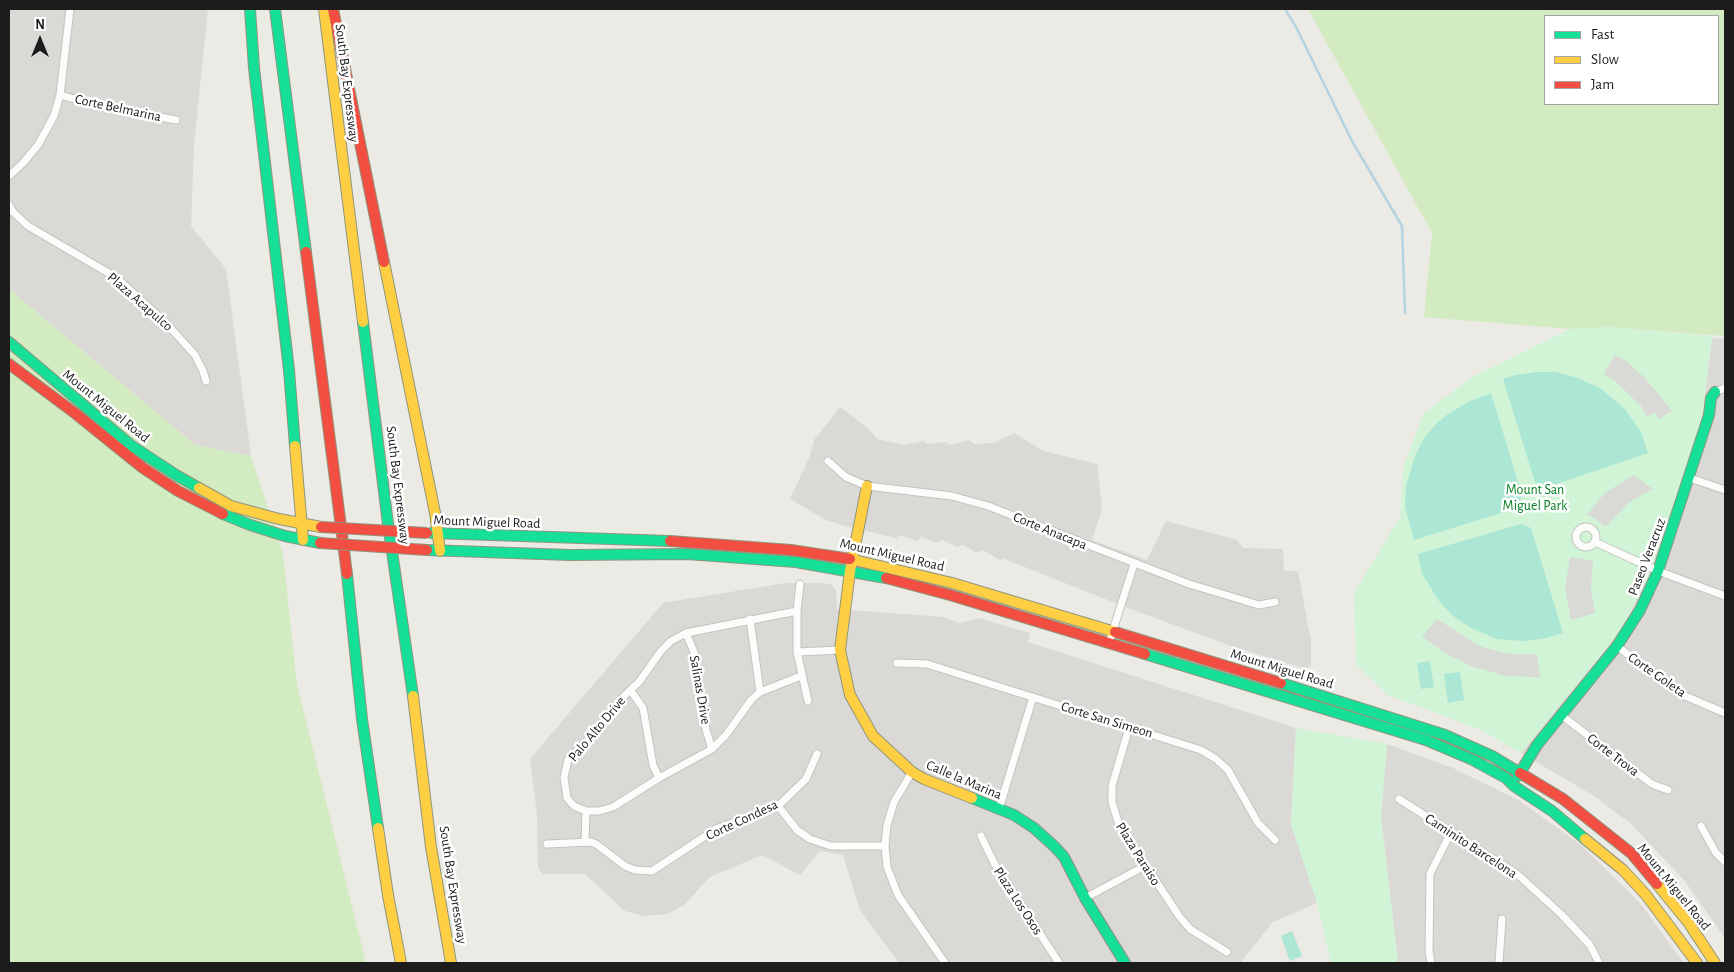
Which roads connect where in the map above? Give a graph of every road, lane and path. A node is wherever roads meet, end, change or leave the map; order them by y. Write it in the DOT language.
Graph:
graph roads {
  1 [pos="70,9"];
  2 [pos="250,9"];
  3 [pos="275,9"];
  4 [pos="324,9"];
  5 [pos="333,9"];
  6 [pos="60,95"];
  7 [pos="176,120"];
  8 [pos="9,176"];
  9 [pos="9,205"];
  10 [pos="9,342"];
  11 [pos="9,364"];
  12 [pos="206,381"];
  13 [pos="1720,390"];
  14 [pos="828,460"];
  15 [pos="1690,478"];
  16 [pos="867,486"];
  17 [pos="1725,490"];
  18 [pos="302,524"];
  19 [pos="433,533"];
  20 [pos="303,540"];
  21 [pos="1595,542"];
  22 [pos="440,551"];
  23 [pos="853,559"];
  24 [pos="1134,564"];
  25 [pos="850,571"];
  26 [pos="1658,571"];
  27 [pos="800,584"];
  28 [pos="1725,596"];
  29 [pos="1275,602"];
  30 [pos="797,611"];
  31 [pos="750,619"];
  32 [pos="1112,631"];
  33 [pos="686,632"];
  34 [pos="1109,643"];
  35 [pos="1617,646"];
  36 [pos="840,650"];
  37 [pos="797,652"];
  38 [pos="897,663"];
  39 [pos="801,676"];
  40 [pos="631,690"];
  41 [pos="760,692"];
  42 [pos="1034,697"];
  43 [pos="808,701"];
  44 [pos="1725,713"];
  45 [pos="1561,715"];
  46 [pos="1129,728"];
  47 [pos="712,749"];
  48 [pos="817,754"];
  49 [pos="912,772"];
  50 [pos="1519,772"];
  51 [pos="659,778"];
  52 [pos="1514,786"];
  53 [pos="1668,790"];
  54 [pos="1399,799"];
  55 [pos="778,806"];
  56 [pos="998,809"];
  57 [pos="586,811"];
  58 [pos="1702,826"];
  59 [pos="1451,832"];
  60 [pos="981,836"];
  61 [pos="1275,840"];
  62 [pos="586,842"];
  63 [pos="547,844"];
  64 [pos="885,846"];
  65 [pos="1725,862"];
  66 [pos="1145,866"];
  67 [pos="1085,898"];
  68 [pos="1502,919"];
  69 [pos="1227,952"];
  70 [pos="401,963"];
  71 [pos="451,963"];
  72 [pos="945,963"];
  73 [pos="1059,963"];
  74 [pos="1124,963"];
  75 [pos="1431,963"];
  76 [pos="1499,963"];
  77 [pos="1599,963"];
  78 [pos="1697,963"];
  79 [pos="1715,963"];
  1 -- 6 [label="street"];
  2 -- 18 [label="main road"];
  3 -- 70 [label="main road"];
  4 -- 71 [label="main road, South Bay Expressway"];
  5 -- 19 [label="main road"];
  6 -- 7 [label="street, Corte Belmarina"];
  6 -- 8 [label="street"];
  9 -- 12 [label="street, Plaza Acapulco"];
  10 -- 18 [label="main road, Mount Miguel Road"];
  11 -- 20 [label="main road, Mount Miguel Road"];
  13 -- 15 [label="main road, Paseo Veracruz"];
  14 -- 16 [label="street, Corte Anacapa"];
  15 -- 17 [label="street"];
  15 -- 26 [label="main road, Paseo Veracruz"];
  16 -- 23 [label="main road, Calle la Marina"];
  16 -- 24 [label="street, Corte Anacapa"];
  18 -- 19 [label="main road, Mount Miguel Road, bridge"];
  18 -- 20 [label="main road"];
  19 -- 22 [label="main road"];
  19 -- 23 [label="main road, Mount Miguel Road"];
  20 -- 22 [label="main road, Mount Miguel Road, bridge"];
  21 -- 26 [label="street"];
  22 -- 25 [label="main road, Mount Miguel Road"];
  23 -- 25 [label="main road, Calle la Marina"];
  23 -- 32 [label="main road, Mount Miguel Road"];
  24 -- 29 [label="street, Corte Anacapa"];
  24 -- 32 [label="street"];
  25 -- 34 [label="main road, Mount Miguel Road"];
  25 -- 36 [label="main road, Calle la Marina"];
  26 -- 28 [label="street"];
  26 -- 35 [label="main road, Paseo Veracruz"];
  27 -- 30 [label="street"];
  30 -- 31 [label="street, Palo Alto Drive"];
  30 -- 37 [label="street"];
  31 -- 33 [label="street, Palo Alto Drive"];
  31 -- 41 [label="street"];
  32 -- 34 [label="street"];
  32 -- 50 [label="main road, Mount Miguel Road"];
  33 -- 40 [label="street, Palo Alto Drive"];
  33 -- 47 [label="street, Salinas Drive"];
  34 -- 52 [label="main road, Mount Miguel Road"];
  35 -- 44 [label="street, Corte Goleta"];
  35 -- 45 [label="main road, Paseo Veracruz"];
  36 -- 37 [label="street"];
  36 -- 49 [label="main road, Calle la Marina"];
  37 -- 39 [label="street"];
  38 -- 42 [label="street, Corte San Simeon"];
  39 -- 41 [label="street"];
  39 -- 43 [label="street"];
  40 -- 51 [label="street"];
  40 -- 57 [label="street, Palo Alto Drive"];
  41 -- 47 [label="street"];
  42 -- 46 [label="street, Corte San Simeon"];
  42 -- 56 [label="street"];
  45 -- 50 [label="main road, Paseo Veracruz"];
  45 -- 53 [label="street, Corte Trova"];
  46 -- 61 [label="street, Corte San Simeon"];
  46 -- 66 [label="street, Plaza Paraiso"];
  47 -- 51 [label="street"];
  48 -- 55 [label="street, Corte Condesa"];
  49 -- 56 [label="main road, Calle la Marina"];
  49 -- 64 [label="street"];
  50 -- 52 [label="main road, Paseo Veracruz"];
  50 -- 79 [label="main road, Mount Miguel Road"];
  51 -- 57 [label="street"];
  52 -- 78 [label="main road, Mount Miguel Road"];
  54 -- 59 [label="street, Caminito Barcelona"];
  55 -- 62 [label="street, Corte Condesa"];
  55 -- 64 [label="street"];
  56 -- 67 [label="main road, Calle la Marina"];
  57 -- 62 [label="street"];
  58 -- 65 [label="street"];
  59 -- 75 [label="street"];
  59 -- 77 [label="street, Caminito Barcelona"];
  60 -- 73 [label="street, Plaza Los Osos"];
  62 -- 63 [label="street"];
  64 -- 72 [label="street"];
  66 -- 67 [label="street"];
  66 -- 69 [label="street, Plaza Paraiso"];
  67 -- 74 [label="main road, Calle la Marina"];
  68 -- 76 [label="street"];
}
